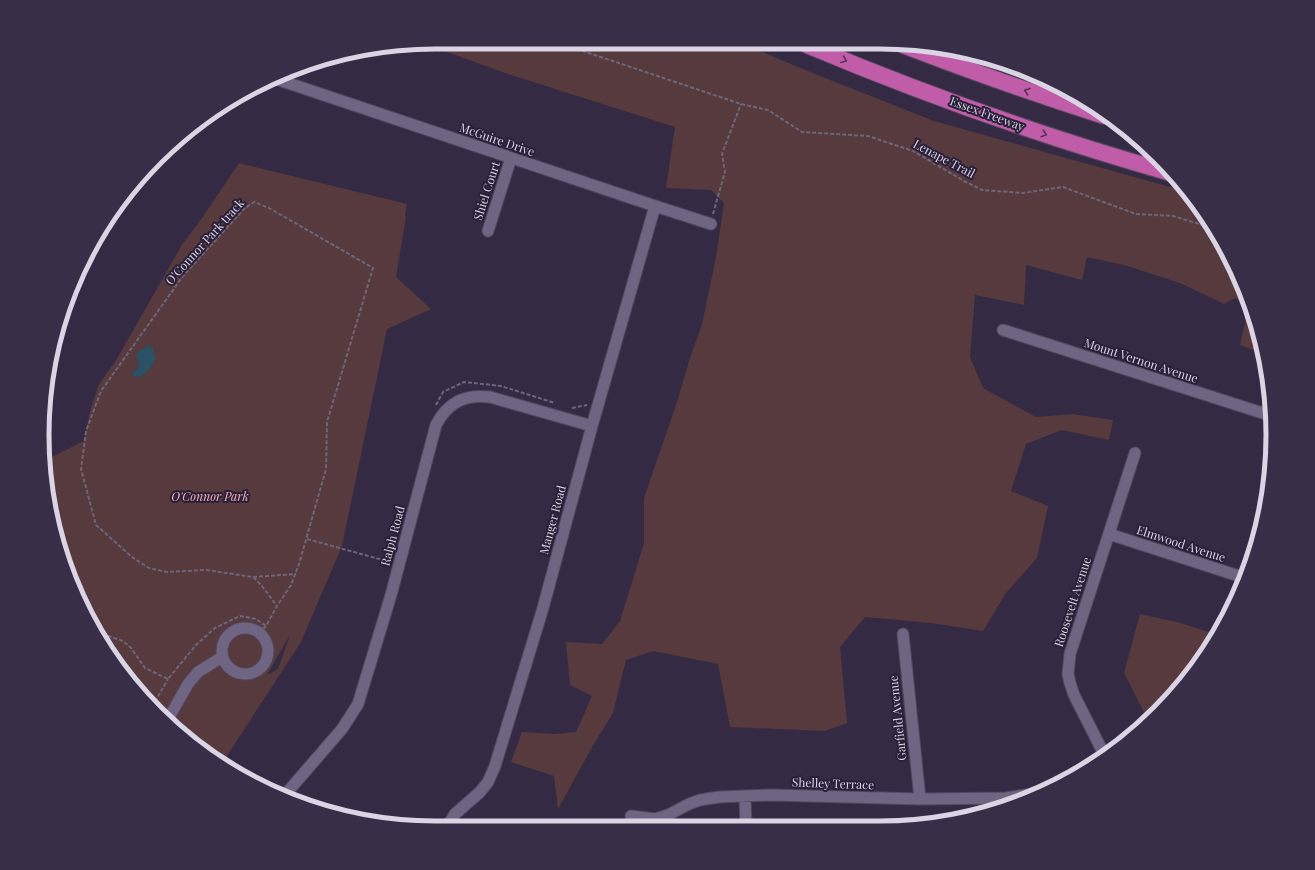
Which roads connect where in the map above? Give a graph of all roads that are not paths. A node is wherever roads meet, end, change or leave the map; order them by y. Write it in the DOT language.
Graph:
graph roads {
  1 [pos="817,49"];
  2 [pos="919,51"];
  3 [pos="281,81"];
  4 [pos="1090,112"];
  5 [pos="511,158"];
  6 [pos="1160,170"];
  7 [pos="655,206"];
  8 [pos="711,224"];
  9 [pos="488,231"];
  10 [pos="1003,330"];
  11 [pos="1265,414"];
  12 [pos="592,426"];
  13 [pos="1135,453"];
  14 [pos="1109,534"];
  15 [pos="1240,576"];
  16 [pos="903,634"];
  17 [pos="222,657"];
  18 [pos="170,715"];
  19 [pos="1100,752"];
  20 [pos="287,792"];
  21 [pos="1016,796"];
  22 [pos="745,797"];
  23 [pos="920,799"];
  24 [pos="631,816"];
  25 [pos="451,821"];
  26 [pos="746,821"];
  1 -- 6 [label="highway, Essex Freeway, one-way"];
  4 -- 2 [label="highway, one-way"];
  3 -- 5 [label="street, McGuire Drive"];
  5 -- 7 [label="street, McGuire Drive"];
  5 -- 9 [label="street, Shiel Court"];
  7 -- 8 [label="street, McGuire Drive"];
  7 -- 12 [label="street, Manger Road"];
  10 -- 11 [label="street, Mount Vernon Avenue"];
  12 -- 20 [label="street, Ralph Road"];
  12 -- 25 [label="street, Manger Road"];
  13 -- 14 [label="street, Roosevelt Avenue"];
  14 -- 15 [label="street, Elmwood Avenue"];
  14 -- 19 [label="street, Roosevelt Avenue"];
  16 -- 23 [label="street, Garfield Avenue"];
  17 -- 17 [label="street"];
  17 -- 18 [label="street"];
  21 -- 23 [label="street, Shelley Terrace"];
  22 -- 23 [label="street, Shelley Terrace"];
  22 -- 24 [label="street, Shelley Terrace"];
  22 -- 26 [label="street"];
}
